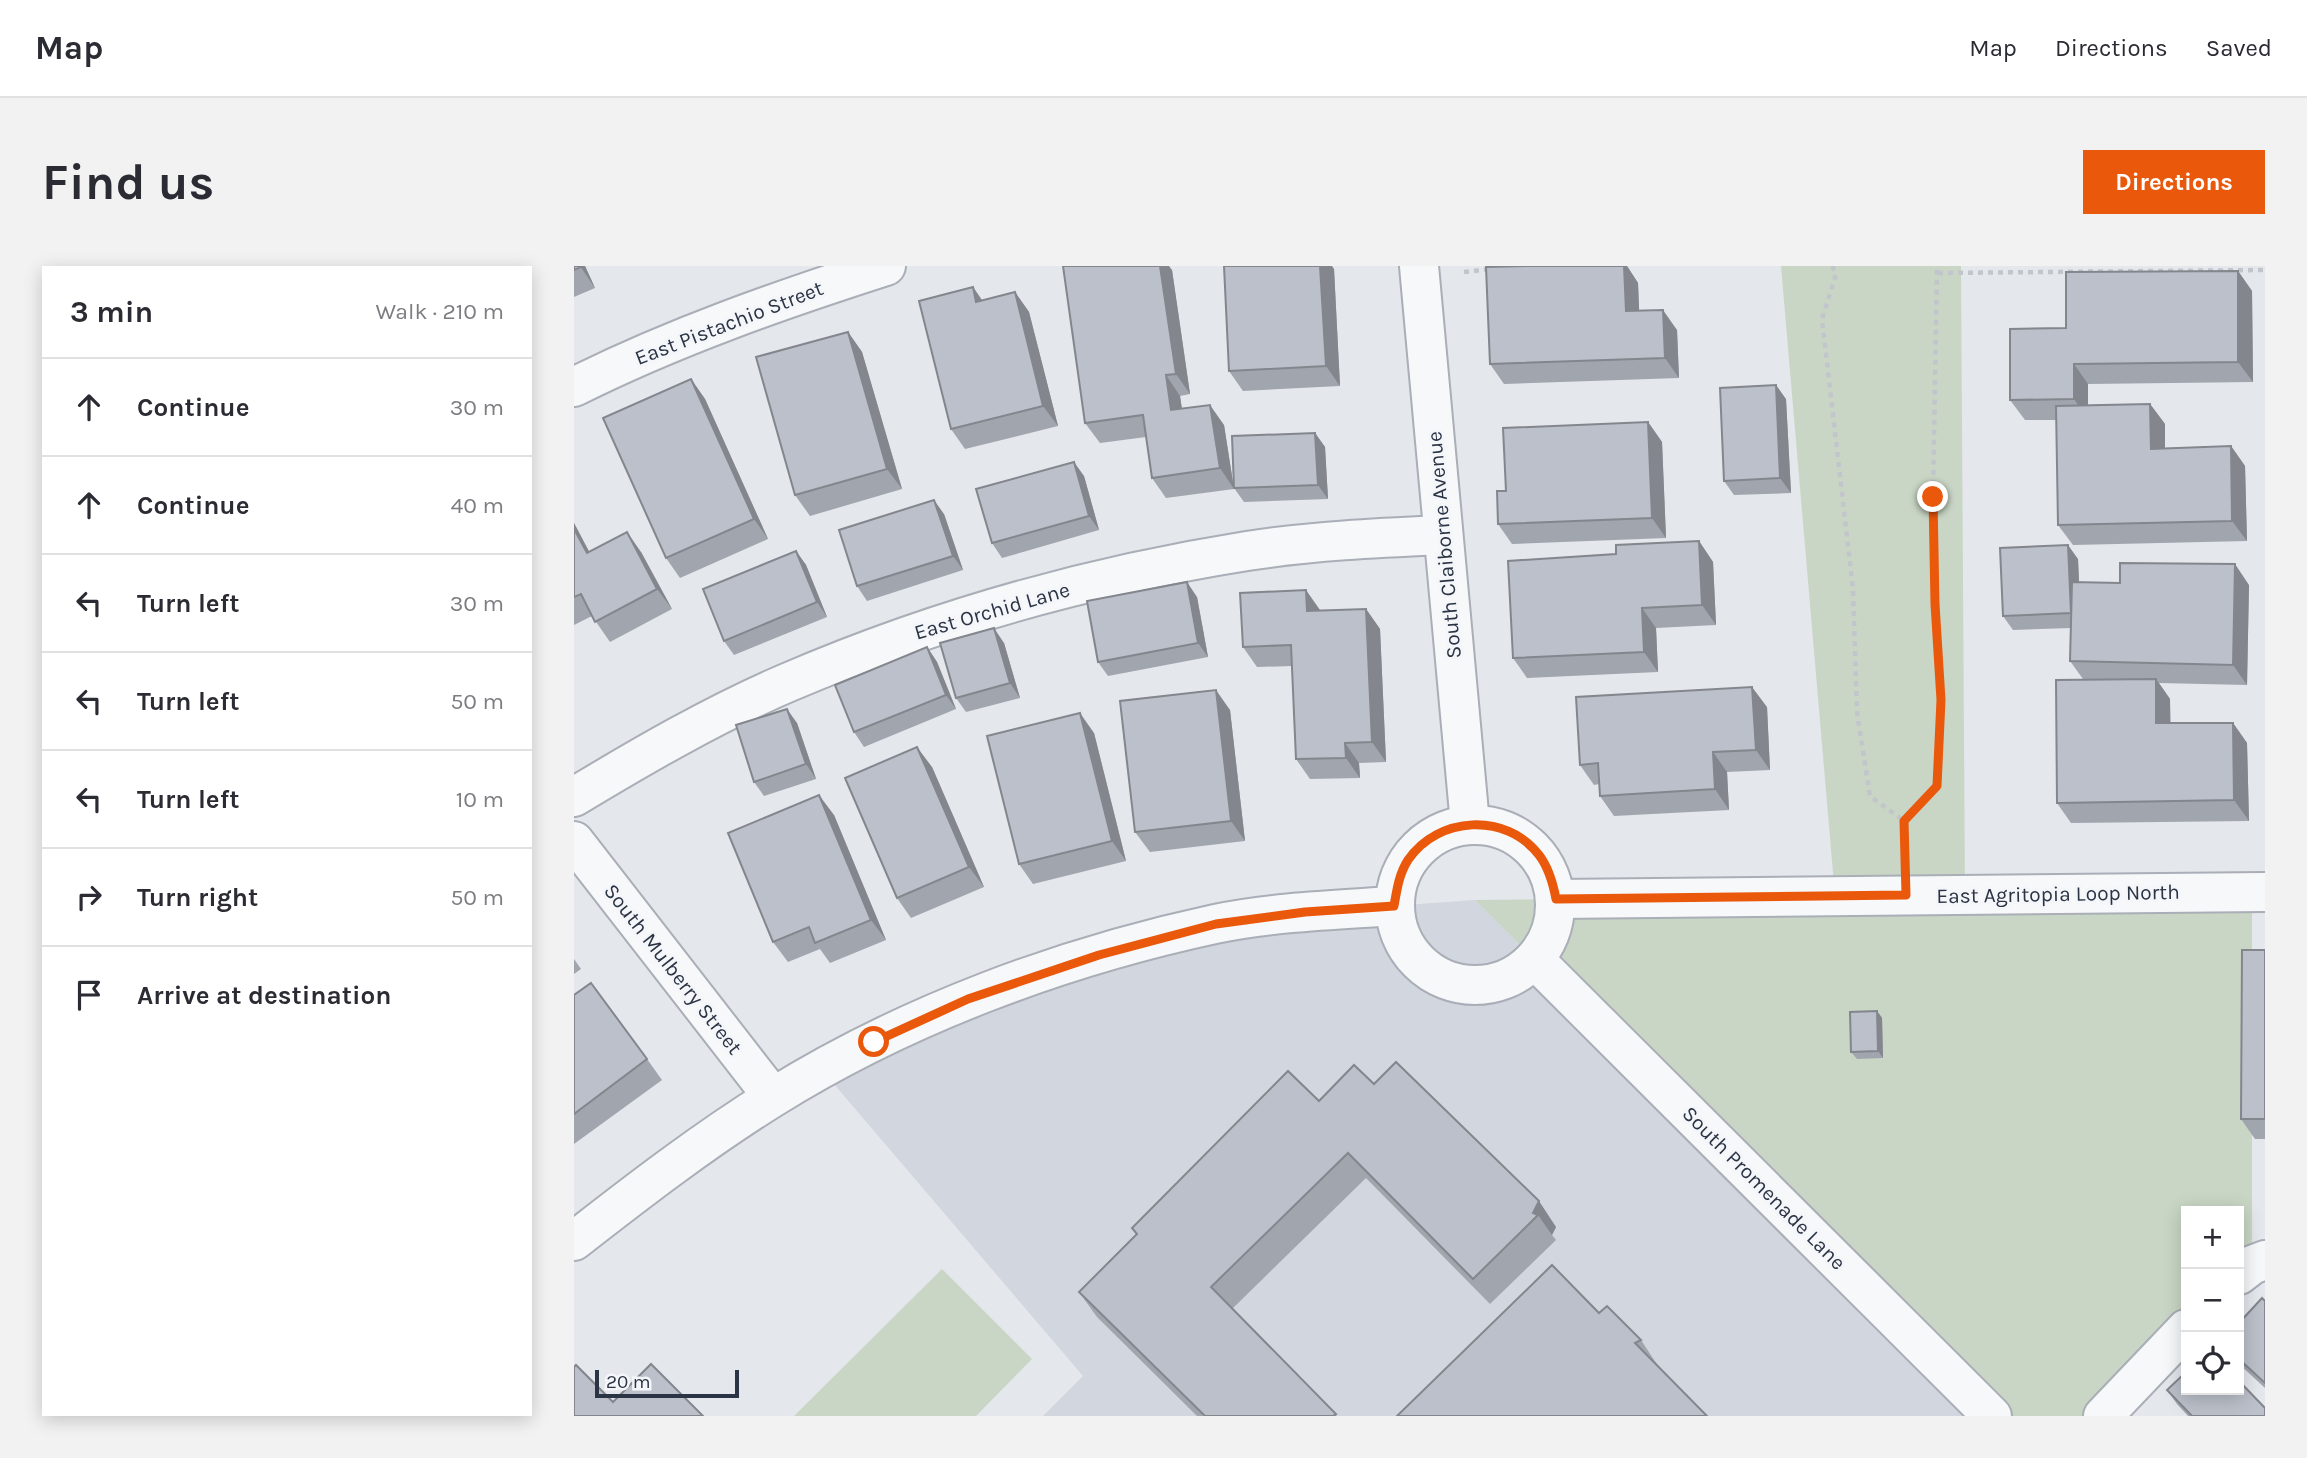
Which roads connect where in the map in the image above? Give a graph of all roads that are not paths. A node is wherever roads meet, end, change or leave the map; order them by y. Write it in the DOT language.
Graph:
graph roads {
  1 [pos="886,266"];
  2 [pos="1419,271"];
  3 [pos="574,387"];
  4 [pos="1443,535"];
  5 [pos="574,797"];
  6 [pos="1470,824"];
  7 [pos="574,841"];
  8 [pos="2265,892"];
  9 [pos="1556,899"];
  10 [pos="1394,906"];
  11 [pos="1535,960"];
  12 [pos="773,1097"];
  13 [pos="574,1241"];
  14 [pos="2265,1260"];
  15 [pos="2244,1271"];
  16 [pos="2183,1332"];
  17 [pos="1992,1416"];
  18 [pos="2103,1416"];
  1 -- 3 [label="street, East Pistachio Street"];
  2 -- 4 [label="street, South Claiborne Avenue"];
  4 -- 5 [label="street, East Orchid Lane"];
  4 -- 6 [label="street, South Claiborne Avenue"];
  6 -- 9 [label="street"];
  6 -- 10 [label="street"];
  7 -- 12 [label="street, South Mulberry Street"];
  8 -- 9 [label="street, East Agritopia Loop North"];
  9 -- 11 [label="street"];
  10 -- 11 [label="street"];
  10 -- 12 [label="street"];
  11 -- 17 [label="street, South Promenade Lane"];
  12 -- 13 [label="street"];
  14 -- 15 [label="street"];
  16 -- 18 [label="street"];
}
